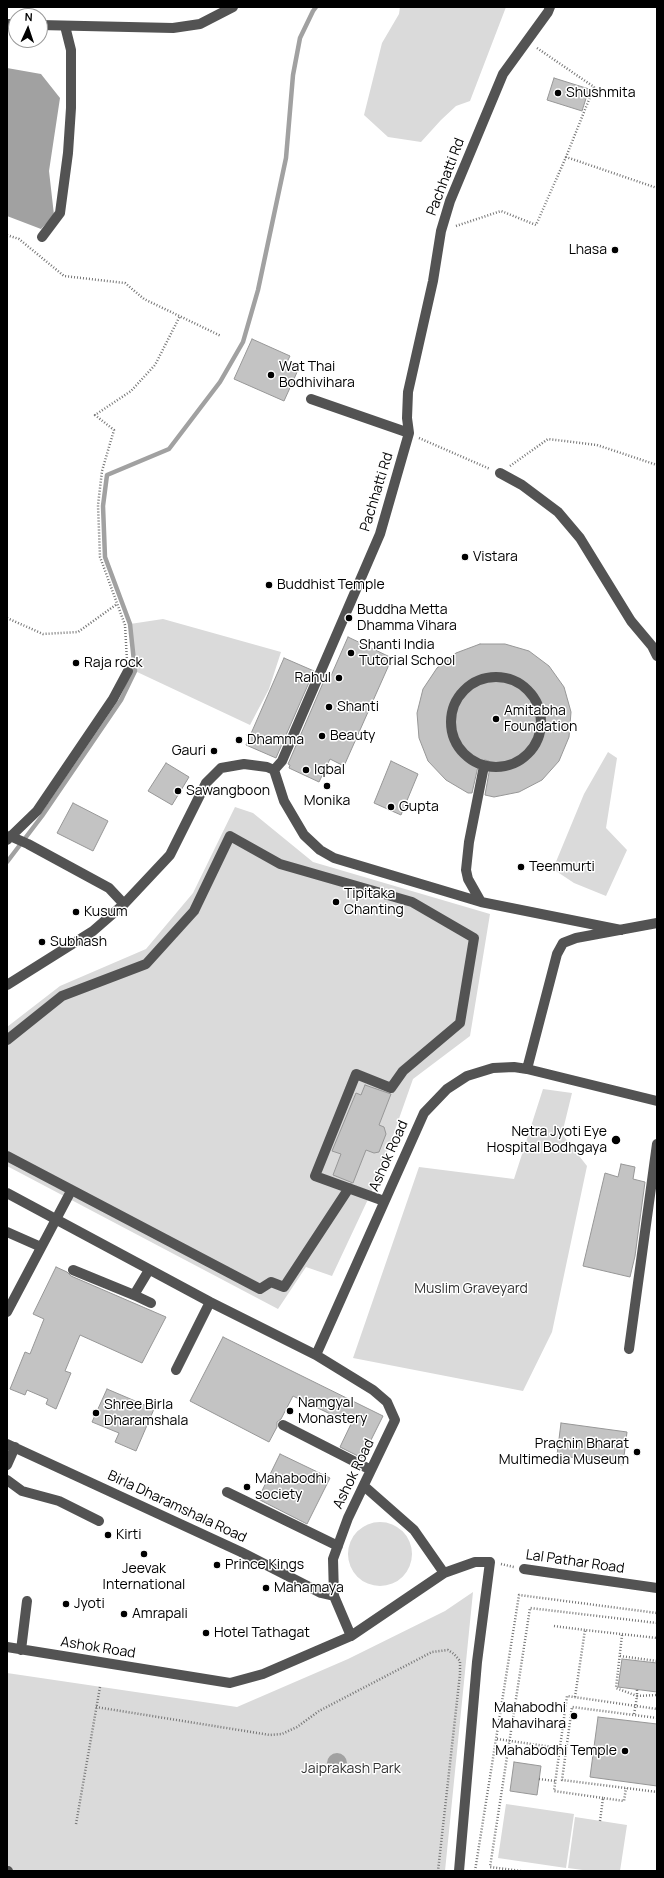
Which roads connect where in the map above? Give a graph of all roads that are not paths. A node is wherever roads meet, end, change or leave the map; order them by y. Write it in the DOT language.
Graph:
graph roads {
  1 [pos="233,7"];
  2 [pos="550,7"];
  3 [pos="48,25"];
  4 [pos="65,26"];
  5 [pos="42,237"];
  6 [pos="311,399"];
  7 [pos="409,434"];
  8 [pos="500,473"];
  9 [pos="657,656"];
  10 [pos="128,671"];
  11 [pos="484,766"];
  12 [pos="274,770"];
  13 [pos="8,838"];
  14 [pos="481,902"];
  15 [pos="124,904"];
  16 [pos="657,923"];
  17 [pos="621,930"];
  18 [pos="7,985"];
  19 [pos="7,1040"];
  20 [pos="527,1069"];
  21 [pos="657,1101"];
  22 [pos="657,1144"];
  23 [pos="7,1156"];
  24 [pos="349,1188"];
  25 [pos="71,1190"];
  26 [pos="7,1193"];
  27 [pos="384,1201"];
  28 [pos="55,1220"];
  29 [pos="7,1232"];
  30 [pos="41,1248"];
  31 [pos="73,1270"];
  32 [pos="149,1270"];
  33 [pos="134,1295"];
  34 [pos="210,1302"];
  35 [pos="151,1303"];
  36 [pos="7,1312"];
  37 [pos="630,1349"];
  38 [pos="316,1355"];
  39 [pos="176,1370"];
  40 [pos="284,1425"];
  41 [pos="11,1446"];
  42 [pos="7,1465"];
  43 [pos="371,1470"];
  44 [pos="7,1480"];
  45 [pos="364,1486"];
  46 [pos="227,1492"];
  47 [pos="99,1521"];
  48 [pos="338,1546"];
  49 [pos="524,1569"];
  50 [pos="444,1573"];
  51 [pos="657,1588"];
  52 [pos="334,1596"];
  53 [pos="28,1601"];
  54 [pos="351,1636"];
  55 [pos="7,1647"];
  56 [pos="21,1650"];
  57 [pos="459,1871"];
  1 -- 4 [label="street"];
  2 -- 7 [label="street, Pachhatti Rd"];
  3 -- 4 [label="street"];
  4 -- 5 [label="street"];
  6 -- 7 [label="street"];
  7 -- 12 [label="street, Pachhatti Rd"];
  8 -- 9 [label="street"];
  10 -- 13 [label="street"];
  11 -- 11 [label="street"];
  11 -- 14 [label="street"];
  12 -- 14 [label="street"];
  12 -- 15 [label="street"];
  13 -- 15 [label="street"];
  14 -- 17 [label="street"];
  15 -- 18 [label="street"];
  16 -- 17 [label="street"];
  17 -- 20 [label="street"];
  19 -- 24 [label="street"];
  20 -- 21 [label="street, Ashok Road"];
  20 -- 27 [label="street, Ashok Road"];
  22 -- 37 [label="street"];
  23 -- 25 [label="street"];
  24 -- 25 [label="street"];
  24 -- 27 [label="street"];
  25 -- 28 [label="street"];
  26 -- 28 [label="street"];
  27 -- 38 [label="street, Ashok Road"];
  28 -- 30 [label="street"];
  28 -- 32 [label="street"];
  29 -- 30 [label="street"];
  30 -- 36 [label="street"];
  31 -- 33 [label="street"];
  32 -- 33 [label="street"];
  32 -- 34 [label="street"];
  33 -- 35 [label="street"];
  34 -- 38 [label="street"];
  34 -- 39 [label="street"];
  38 -- 43 [label="street, Ashok Road"];
  40 -- 43 [label="street"];
  41 -- 42 [label="street"];
  41 -- 52 [label="street, Birla Dharamshala Road"];
  43 -- 45 [label="street, Ashok Road"];
  44 -- 47 [label="street"];
  45 -- 48 [label="street, Ashok Road"];
  45 -- 50 [label="street"];
  46 -- 48 [label="street"];
  48 -- 52 [label="street, Ashok Road"];
  49 -- 51 [label="street, Lal Pathar Road"];
  50 -- 54 [label="street"];
  50 -- 57 [label="street"];
  52 -- 54 [label="street, Ashok Road"];
  53 -- 56 [label="street"];
  54 -- 56 [label="street, Ashok Road"];
  55 -- 56 [label="street, Ashok Road"];
}
